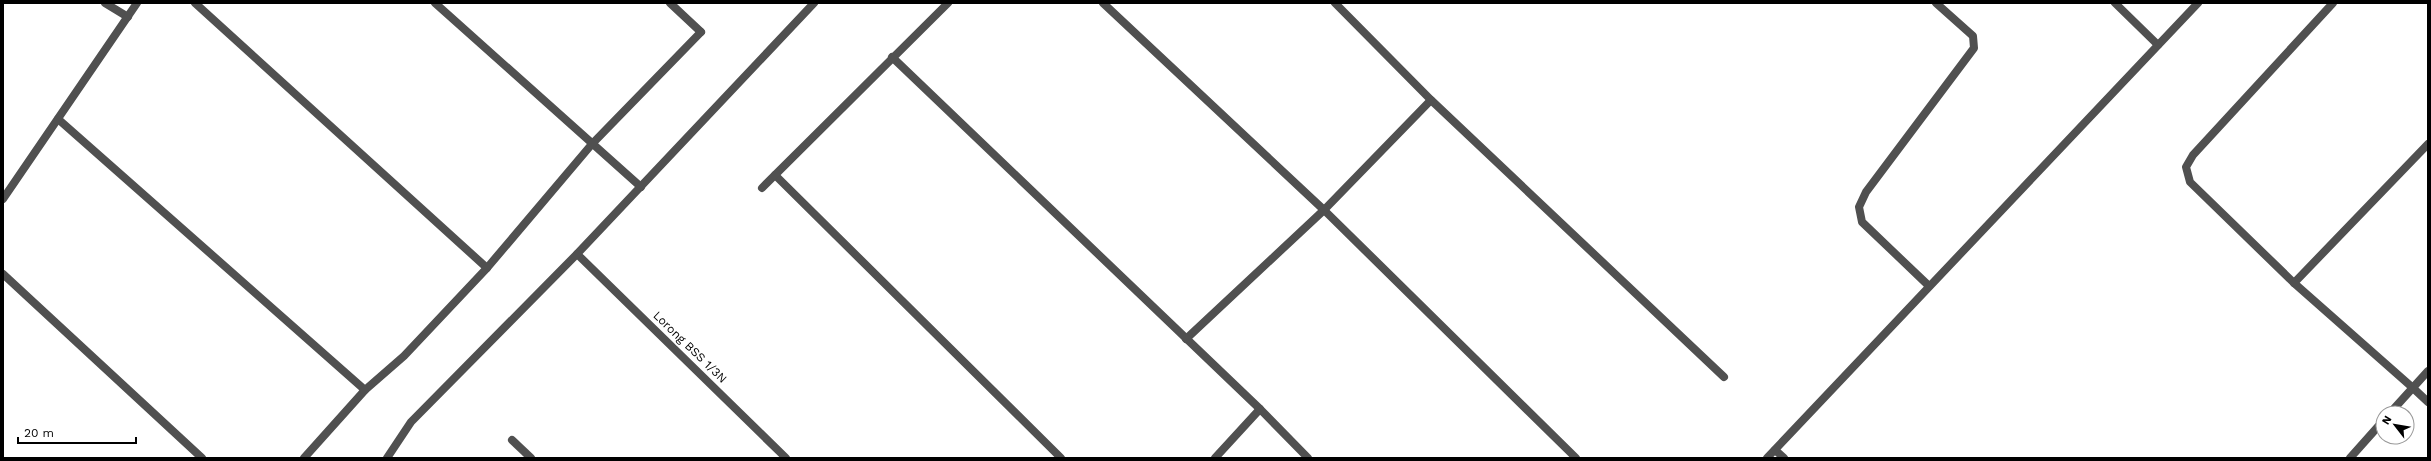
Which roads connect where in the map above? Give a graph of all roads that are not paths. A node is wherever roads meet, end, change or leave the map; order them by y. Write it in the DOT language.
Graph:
graph roads {
  1 [pos="105,3"];
  2 [pos="137,3"];
  3 [pos="195,3"];
  4 [pos="435,3"];
  5 [pos="670,3"];
  6 [pos="814,3"];
  7 [pos="948,3"];
  8 [pos="1103,3"];
  9 [pos="1335,3"];
  10 [pos="1936,3"];
  11 [pos="2115,3"];
  12 [pos="2198,3"];
  13 [pos="2333,3"];
  14 [pos="128,17"];
  15 [pos="2158,45"];
  16 [pos="892,56"];
  17 [pos="1431,100"];
  18 [pos="58,120"];
  19 [pos="592,144"];
  20 [pos="2428,144"];
  21 [pos="775,175"];
  22 [pos="641,187"];
  23 [pos="762,188"];
  24 [pos="3,199"];
  25 [pos="1324,210"];
  26 [pos="577,254"];
  27 [pos="487,268"];
  28 [pos="3,274"];
  29 [pos="2294,283"];
  30 [pos="1929,286"];
  31 [pos="1186,339"];
  32 [pos="2428,371"];
  33 [pos="1724,377"];
  34 [pos="2412,388"];
  35 [pos="365,390"];
  36 [pos="2428,402"];
  37 [pos="2397,405"];
  38 [pos="1260,409"];
  39 [pos="2375,430"];
  40 [pos="512,440"];
  41 [pos="1775,450"];
  42 [pos="202,458"];
  43 [pos="304,458"];
  44 [pos="387,458"];
  45 [pos="531,458"];
  46 [pos="786,458"];
  47 [pos="1061,458"];
  48 [pos="1215,458"];
  49 [pos="1308,458"];
  50 [pos="1576,458"];
  51 [pos="1767,458"];
  52 [pos="1784,458"];
  53 [pos="2350,458"];
  1 -- 14 [label="street"];
  2 -- 14 [label="street"];
  3 -- 27 [label="street"];
  4 -- 19 [label="street"];
  5 -- 19 [label="street"];
  6 -- 22 [label="street"];
  7 -- 16 [label="street"];
  8 -- 25 [label="street"];
  9 -- 17 [label="street"];
  10 -- 30 [label="street"];
  11 -- 15 [label="street"];
  12 -- 15 [label="street"];
  13 -- 29 [label="street"];
  14 -- 18 [label="street"];
  15 -- 30 [label="street"];
  16 -- 21 [label="street"];
  16 -- 31 [label="street"];
  17 -- 25 [label="street"];
  17 -- 33 [label="street"];
  18 -- 24 [label="street"];
  18 -- 35 [label="street"];
  19 -- 22 [label="street"];
  19 -- 27 [label="street"];
  20 -- 29 [label="street"];
  21 -- 23 [label="street"];
  21 -- 47 [label="street"];
  22 -- 26 [label="street"];
  25 -- 31 [label="street"];
  25 -- 50 [label="street"];
  26 -- 44 [label="street"];
  26 -- 46 [label="street, Lorong BSS 1/3N"];
  27 -- 35 [label="street"];
  28 -- 42 [label="street"];
  29 -- 34 [label="street"];
  30 -- 41 [label="street"];
  31 -- 38 [label="street"];
  32 -- 34 [label="street"];
  34 -- 36 [label="street"];
  34 -- 37 [label="street"];
  35 -- 43 [label="street"];
  38 -- 48 [label="street"];
  38 -- 49 [label="street"];
  39 -- 53 [label="street"];
  40 -- 45 [label="street"];
  41 -- 51 [label="street"];
  41 -- 52 [label="street"];
}
